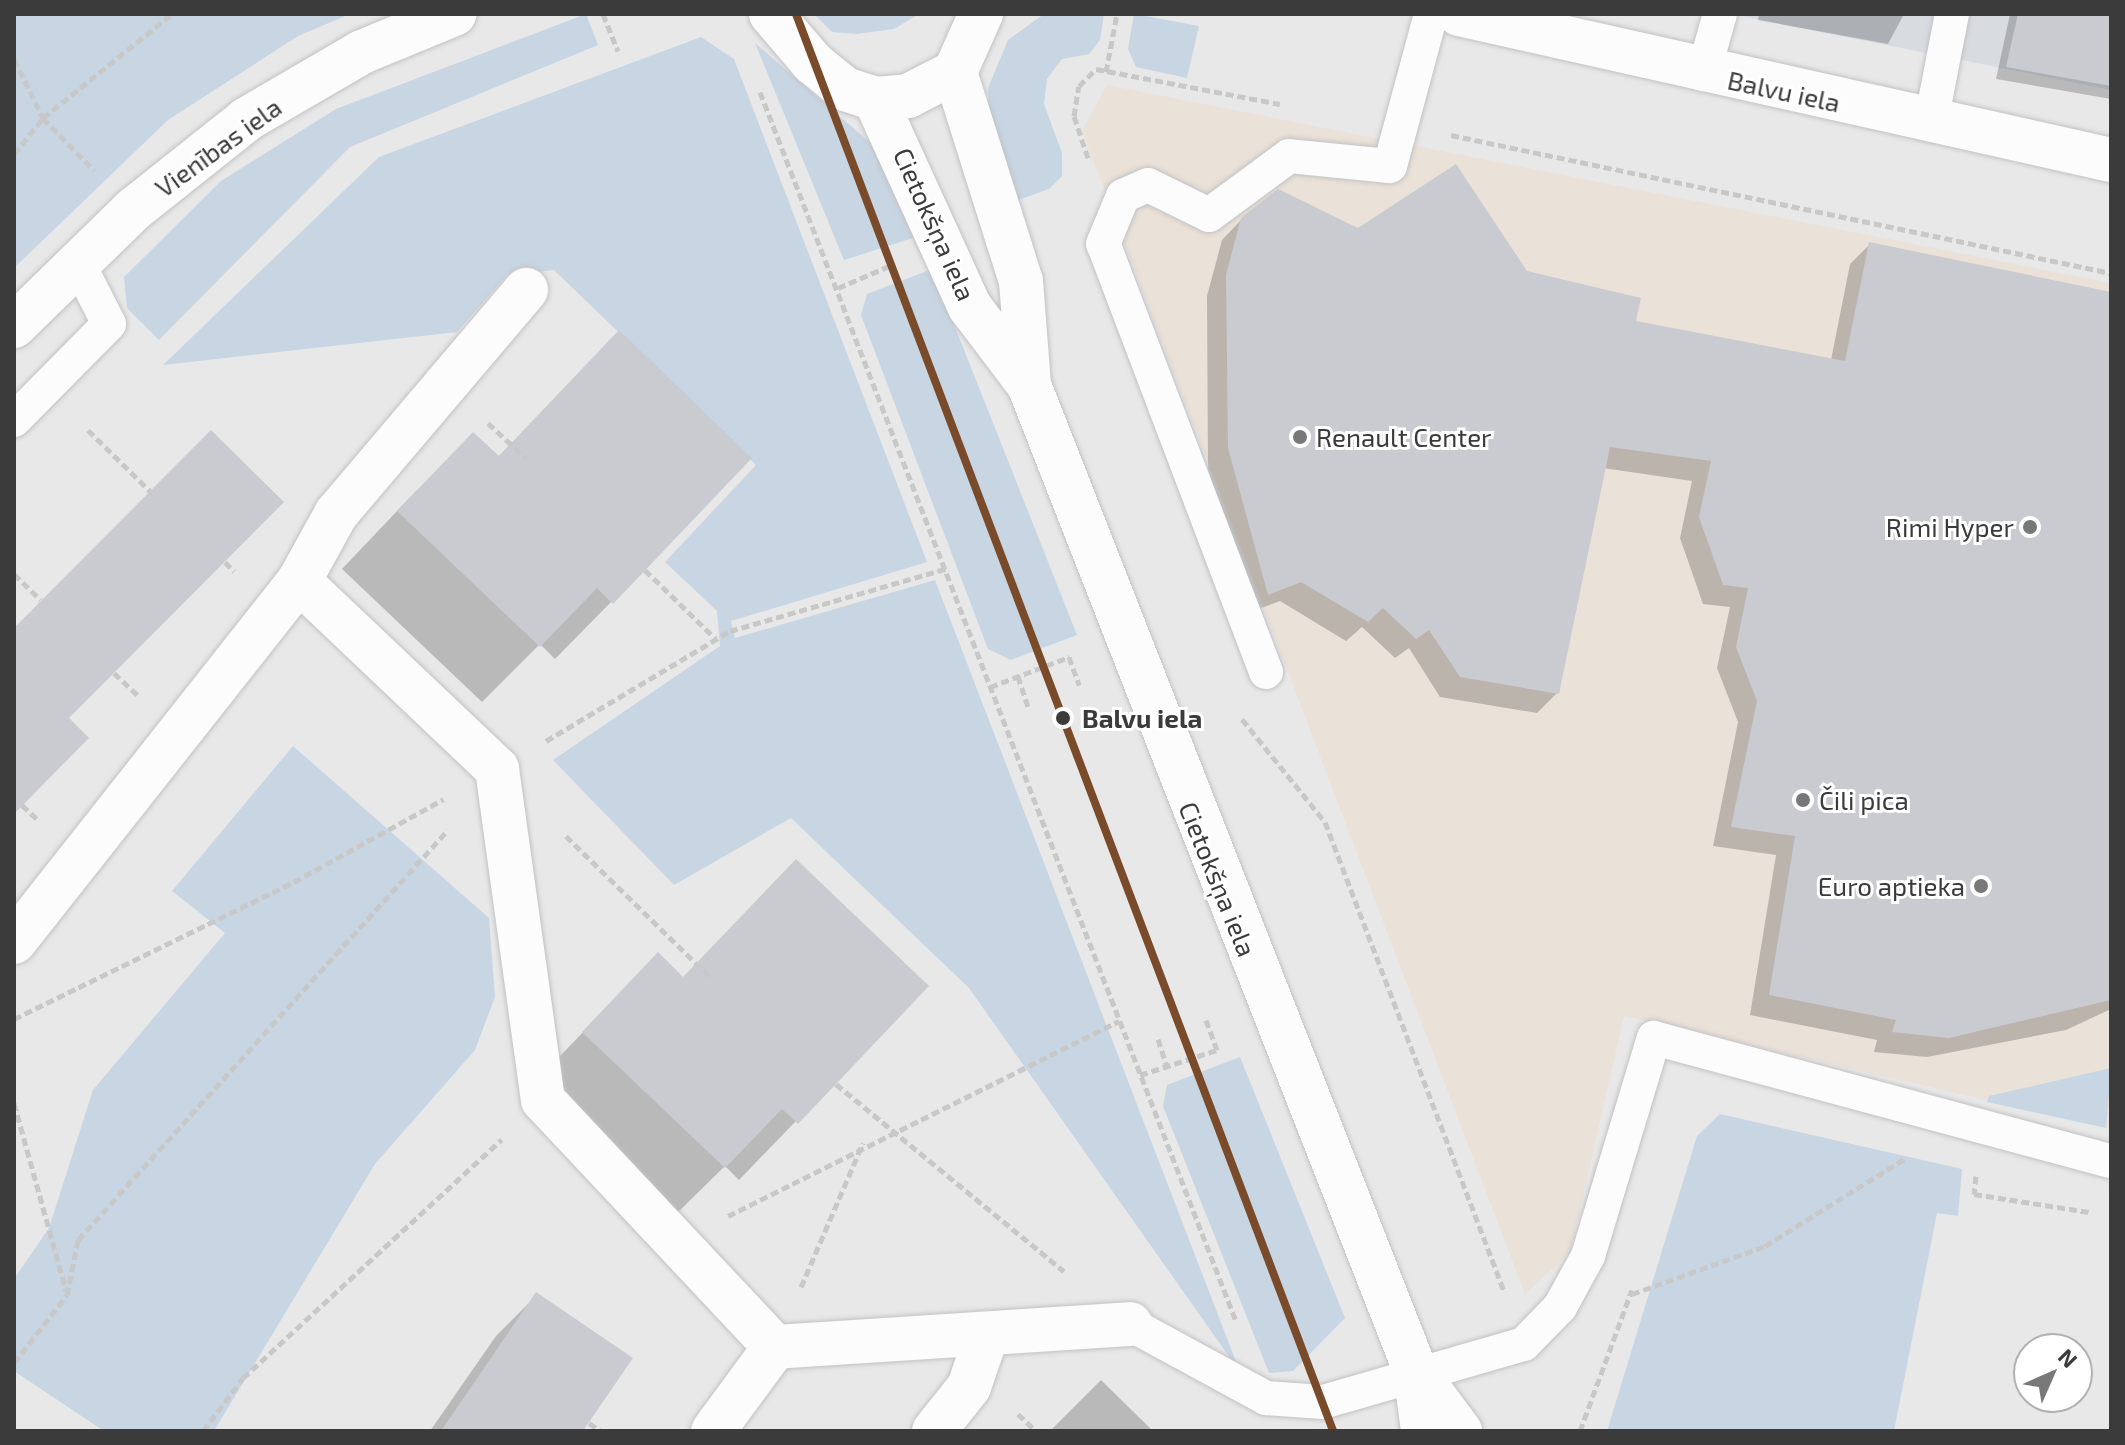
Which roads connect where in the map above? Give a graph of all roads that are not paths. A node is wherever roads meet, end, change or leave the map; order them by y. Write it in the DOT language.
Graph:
graph roads {
  1 [pos="454,14"];
  2 [pos="771,14"];
  3 [pos="981,14"];
  4 [pos="1455,14"];
  5 [pos="1720,14"];
  6 [pos="1952,14"];
  7 [pos="955,72"];
  8 [pos="1703,74"];
  9 [pos="875,99"];
  10 [pos="1931,122"];
  11 [pos="2111,160"];
  12 [pos="78,263"];
  13 [pos="526,290"];
  14 [pos="14,326"];
  15 [pos="1029,385"];
  16 [pos="14,420"];
  17 [pos="299,581"];
  18 [pos="1266,672"];
  19 [pos="14,942"];
  20 [pos="2111,1161"];
  21 [pos="1130,1324"];
  22 [pos="987,1334"];
  23 [pos="775,1347"];
  24 [pos="1415,1370"];
  25 [pos="713,1431"];
  26 [pos="934,1431"];
  27 [pos="1423,1431"];
  28 [pos="1460,1431"];
  1 -- 12 [label="street, Vienības iela"];
  2 -- 9 [label="street"];
  3 -- 7 [label="street"];
  4 -- 8 [label="street, Balvu iela"];
  4 -- 18 [label="lane"];
  5 -- 8 [label="lane"];
  6 -- 10 [label="lane"];
  7 -- 9 [label="street"];
  7 -- 15 [label="street, Cietokšņa iela"];
  8 -- 10 [label="street, Balvu iela"];
  9 -- 15 [label="street, Cietokšņa iela"];
  10 -- 11 [label="street, Balvu iela"];
  12 -- 14 [label="street, Vienības iela"];
  12 -- 16 [label="lane"];
  13 -- 17 [label="street"];
  15 -- 24 [label="street, Cietokšņa iela"];
  17 -- 19 [label="street"];
  17 -- 23 [label="street"];
  20 -- 24 [label="lane"];
  21 -- 22 [label="street"];
  21 -- 24 [label="lane"];
  22 -- 23 [label="street"];
  22 -- 26 [label="street"];
  23 -- 25 [label="street"];
  24 -- 27 [label="street, Cietokšņa iela"];
  24 -- 28 [label="street, Cietokšņa iela"];
}
